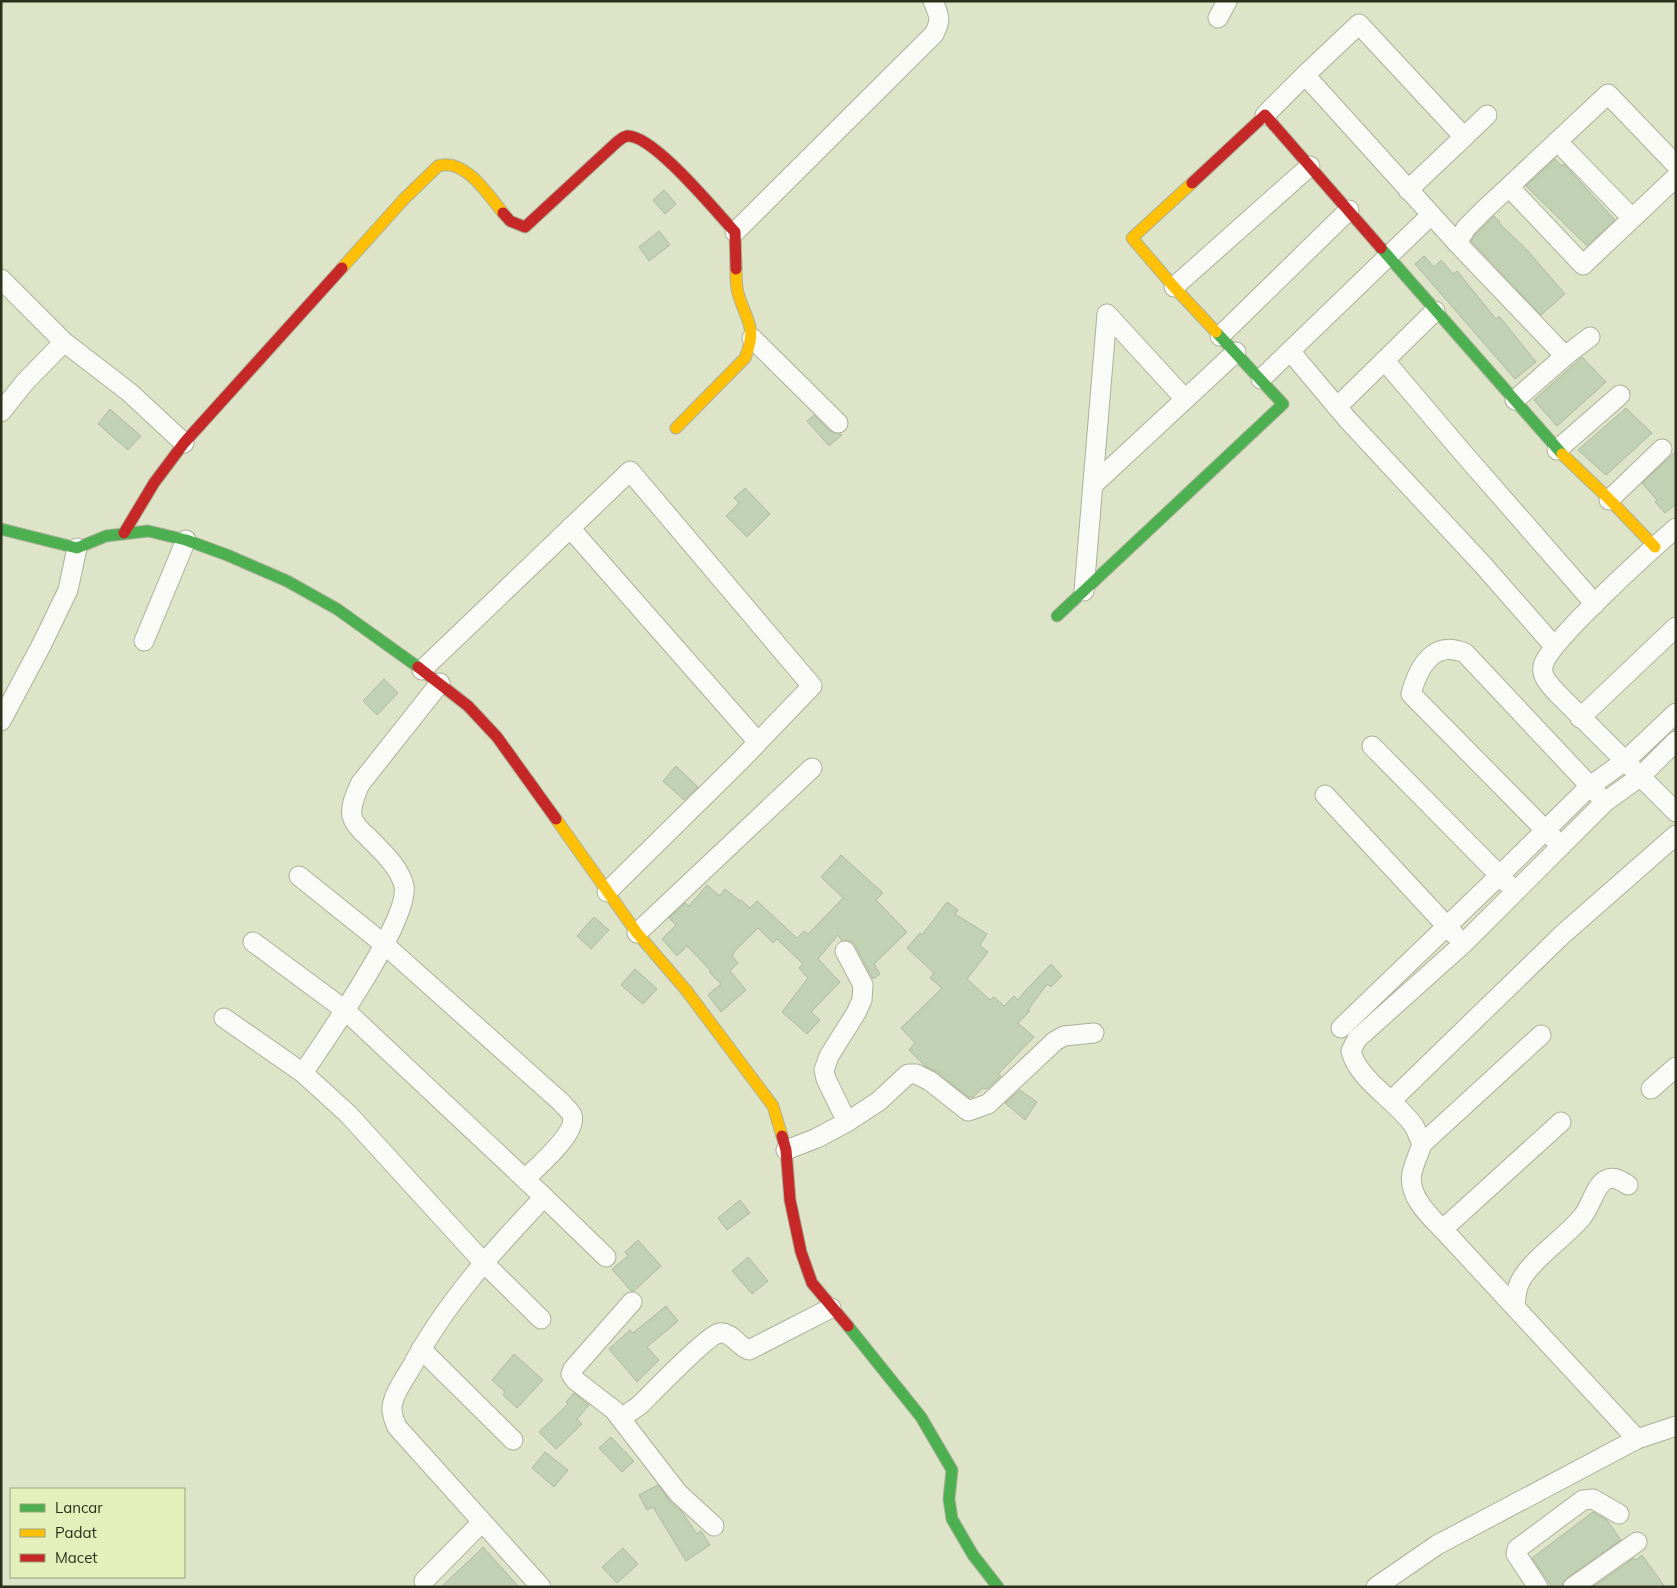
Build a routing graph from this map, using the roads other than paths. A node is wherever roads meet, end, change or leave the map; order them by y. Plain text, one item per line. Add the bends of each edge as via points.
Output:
1 (933, 1) edge
2 (1305, 75) junction
3 (1265, 115) junction
4 (1487, 115) dead end
5 (1464, 137) junction
6 (1558, 141) junction
7 (1676, 165) edge
8 (1310, 166) junction
9 (1676, 177) edge
10 (1509, 187) junction
11 (1408, 190) junction
12 (1349, 210) junction
13 (1431, 215) junction
14 (1632, 218) junction
15 (735, 232) junction
16 (1456, 243) junction
17 (1388, 255) junction
18 (1, 279) edge
19 (1174, 287) junction
20 (1435, 311) junction
21 (1220, 336) junction
22 (1590, 337) dead end
23 (752, 338) junction
24 (64, 342) junction
25 (1290, 351) junction
26 (1236, 352) junction
27 (1565, 356) junction
28 (1385, 361) junction
29 (1261, 379) junction
30 (1620, 395) dead end
31 (1185, 399) junction
32 (1515, 400) junction
33 (1337, 407) junction
34 (1, 412) edge
35 (838, 423) dead end
36 (676, 428) dead end
37 (184, 443) junction
38 (1557, 450) junction
39 (1662, 450) dead end
40 (1093, 485) junction
41 (1609, 500) junction
42 (570, 528) junction
43 (1676, 528) edge
44 (1, 529) edge
45 (124, 533) junction
46 (186, 540) junction
47 (1655, 547) junction
48 (76, 548) junction
49 (1084, 591) junction
50 (1595, 604) junction
51 (1057, 616) dead end
52 (1676, 628) edge
53 (144, 641) dead end
54 (1554, 646) junction
55 (422, 670) junction
56 (440, 683) junction
57 (1676, 714) edge
58 (1580, 718) junction
59 (1, 721) edge
60 (1676, 741) edge
61 (758, 742) junction
62 (1372, 746) dead end
63 (1625, 761) junction
64 (812, 768) dead end
65 (1641, 776) junction
66 (1590, 786) junction
67 (1325, 795) dead end
68 (1605, 802) junction
69 (1676, 812) edge
70 (1545, 830) junction
71 (1676, 836) edge
72 (1561, 846) junction
73 (300, 876) dead end
74 (1499, 876) junction
75 (607, 892) junction
76 (1515, 892) junction
77 (1447, 926) junction
78 (637, 933) junction
79 (253, 942) dead end
80 (1463, 944) junction
81 (384, 945) junction
82 (845, 951) dead end
83 (345, 1010) junction
84 (224, 1018) dead end
85 (1341, 1028) dead end
86 (1094, 1033) dead end
87 (1541, 1035) dead end
88 (1676, 1067) edge
89 (303, 1073) junction
90 (1651, 1089) dead end
91 (1390, 1101) junction
92 (847, 1122) junction
93 (1561, 1122) dead end
94 (1422, 1144) junction
95 (786, 1150) junction
96 (525, 1179) junction
97 (1628, 1185) dead end
98 (544, 1197) junction
99 (1443, 1229) junction
100 (606, 1257) dead end
101 (483, 1262) junction
102 (632, 1302) dead end
103 (1514, 1306) junction
104 (831, 1308) junction
105 (541, 1319) dead end
106 (421, 1349) junction
107 (622, 1418) junction
108 (1676, 1426) edge
109 (1637, 1439) junction
110 (514, 1440) dead end
111 (1619, 1514) dead end
112 (482, 1522) junction
113 (714, 1526) dead end
114 (1637, 1542) dead end
115 (424, 1580) dead end
116 (537, 1585) edge
117 (998, 1587) edge
118 (1376, 1587) edge
119 (1538, 1587) edge
120 (1573, 1587) edge

1 - 15 street via 940,17 934,34
2 - 3 street
2 - 5 street via 1359,24
2 - 11 street
3 - 8 street
3 - 19 street via 1132,238
4 - 5 street
5 - 11 street
6 - 7 street via 1608,94
6 - 10 street
6 - 14 street
8 - 12 street
8 - 19 street
9 - 14 street
10 - 14 street via 1584,265
10 - 16 street via 1466,228
11 - 13 street
12 - 17 street
12 - 21 street
13 - 16 street
13 - 17 street
15 - 23 street via 739,294
15 - 37 street via 663,155 631,137 617,142 525,227 515,225 507,218 479,182 457,168 444,164 438,166 404,199
16 - 27 street
17 - 20 street
17 - 25 street
18 - 24 street
19 - 21 street
20 - 28 street
20 - 32 street
21 - 26 street
22 - 27 street
23 - 35 street
23 - 36 street via 745,358
24 - 34 street
24 - 37 street via 128,392
25 - 29 street
25 - 33 street
26 - 29 street
26 - 31 street
27 - 32 street
28 - 33 street
28 - 50 street
29 - 49 street via 1283,404
30 - 38 street
31 - 40 street
31 - 40 street via 1107,314
32 - 38 street
33 - 54 street
37 - 45 street via 154,483
38 - 41 street
39 - 41 street
40 - 49 street
41 - 47 street
42 - 55 street
42 - 61 street
42 - 61 street via 630,471 812,686
43 - 47 street
44 - 48 street
45 - 46 street via 148,531
45 - 48 street via 106,536
46 - 53 street
46 - 55 street via 287,581 337,609
47 - 50 street
48 - 59 street via 68,590
49 - 51 street
50 - 54 street
52 - 58 street
54 - 58 street via 1543,668 1544,676
55 - 56 street
56 - 75 street via 468,706 497,737
56 - 81 street via 360,784 353,800 352,817 396,868 404,887 401,906
57 - 63 street
58 - 63 street
60 - 65 street
61 - 75 street
62 - 74 street
63 - 65 street
63 - 66 street
64 - 78 street
65 - 68 street
65 - 69 street
66 - 68 street
66 - 70 street
66 - 70 street via 1465,653 1447,649 1427,660 1414,681 1411,694
67 - 77 street
68 - 72 street
70 - 72 street
70 - 74 street
71 - 91 street via 1563,934
72 - 76 street
73 - 81 street
74 - 76 street
74 - 77 street
75 - 78 street
76 - 80 street
77 - 80 street
77 - 85 street
78 - 95 street via 686,990 764,1092 773,1106
79 - 83 street
80 - 91 street via 1353,1045 1351,1051 1358,1067
81 - 83 street
81 - 96 street via 572,1115 567,1136
82 - 92 street via 863,985 862,1000 824,1070
83 - 89 street
83 - 96 street
84 - 89 street
86 - 92 street via 1055,1040 982,1107 968,1112 925,1078 908,1074 878,1101
87 - 94 street
88 - 90 street
89 - 101 street via 348,1114
91 - 94 street via 1413,1125
92 - 95 street
93 - 99 street
94 - 99 street via 1411,1175 1412,1187 1418,1200
95 - 104 street via 790,1200 801,1252 812,1283
96 - 98 street
97 - 103 street via 1616,1178 1600,1184 1582,1217 1521,1278
98 - 100 street
98 - 101 street
99 - 103 street
101 - 105 street
101 - 106 street
102 - 107 street via 571,1374
103 - 109 street
104 - 107 street via 749,1350 725,1334 717,1334
104 - 117 street via 890,1377 942,1451 952,1470 949,1499 952,1519 973,1555
106 - 110 street
106 - 112 street via 392,1402 393,1417 397,1427
107 - 113 street via 678,1493
108 - 109 street
109 - 118 street via 1437,1545
111 - 119 street via 1592,1499 1584,1500 1517,1549 1516,1554
112 - 115 street
112 - 116 street
114 - 120 street

